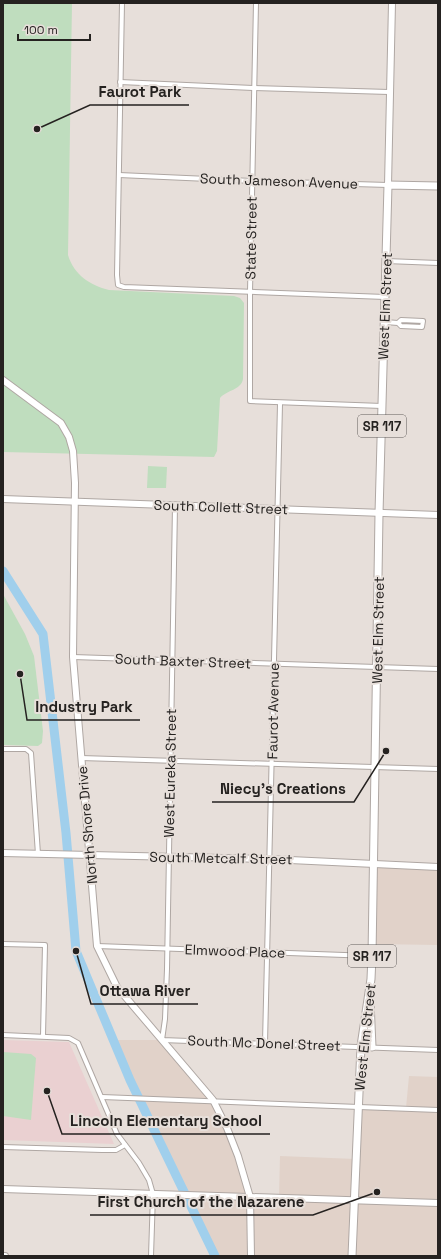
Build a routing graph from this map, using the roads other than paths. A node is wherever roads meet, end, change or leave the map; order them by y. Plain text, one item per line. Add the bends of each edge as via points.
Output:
1 (122, 3) edge
2 (256, 3) edge
3 (392, 3) edge
4 (120, 82) junction
5 (253, 88) junction
6 (390, 92) junction
7 (119, 175) junction
8 (252, 181) junction
9 (388, 185) junction
10 (438, 186) edge
11 (386, 261) junction
12 (438, 263) edge
13 (250, 292) junction
14 (386, 297) junction
15 (385, 322) junction
16 (398, 323) junction
17 (3, 380) edge
18 (280, 404) junction
19 (382, 406) junction
20 (3, 499) edge
21 (74, 502) junction
22 (176, 506) junction
23 (277, 509) junction
24 (380, 514) junction
25 (438, 515) edge
26 (73, 657) junction
27 (172, 661) junction
28 (274, 663) junction
29 (378, 666) junction
30 (438, 669) edge
31 (3, 749) edge
32 (81, 758) junction
33 (171, 759) junction
34 (272, 764) junction
35 (375, 767) junction
36 (438, 769) edge
37 (3, 853) edge
38 (38, 854) junction
39 (90, 855) junction
40 (169, 857) junction
41 (269, 859) junction
42 (373, 865) junction
43 (438, 867) edge
44 (3, 944) edge
45 (97, 946) junction
46 (167, 949) junction
47 (267, 952) junction
48 (372, 956) junction
49 (369, 996) junction
50 (3, 1035) edge
51 (43, 1036) junction
52 (162, 1040) junction
53 (265, 1043) junction
54 (361, 1046) junction
55 (372, 1046) junction
56 (438, 1050) edge
57 (102, 1098) junction
58 (213, 1100) junction
59 (358, 1107) junction
60 (438, 1110) edge
61 (125, 1145) junction
62 (3, 1147) edge
63 (3, 1189) edge
64 (153, 1194) junction
65 (250, 1197) junction
66 (354, 1201) junction
67 (438, 1203) edge
68 (151, 1256) edge
69 (251, 1256) edge
70 (352, 1256) edge

1 - 4 street
2 - 5 street, State Street
3 - 6 street, West Elm Street / SR 117
4 - 5 street
4 - 7 street
5 - 6 street
5 - 8 street, State Street
6 - 9 street, West Elm Street / SR 117
7 - 8 street, South Jameson Avenue
7 - 13 street via 117,283 122,286
8 - 9 street, South Jameson Avenue
8 - 13 street, State Street
9 - 10 main road, South Jameson Avenue
9 - 11 main road, West Elm Street / SR 117
11 - 12 street
11 - 14 main road, West Elm Street / SR 117
13 - 14 street
13 - 18 street, State Street via 250,401
14 - 15 main road, West Elm Street / SR 117
15 - 16 street
15 - 19 main road, West Elm Street / SR 117
16 - 16 street via 401,326 422,327 423,321 401,320
17 - 21 street, North Shore Drive via 51,414 65,428 71,441 74,459
18 - 19 street
18 - 23 street, Faurot Avenue
19 - 24 main road, West Elm Street / SR 117
20 - 21 street, South Collett Street
21 - 22 street, South Collett Street
21 - 26 street, North Shore Drive
22 - 23 street, South Collett Street
22 - 27 street, West Eureka Street
23 - 24 street, South Collett Street
23 - 28 street, Faurot Avenue
24 - 25 street, South Collett Street
24 - 29 main road, West Elm Street / SR 117
26 - 27 street, South Baxter Street
26 - 32 street, North Shore Drive
27 - 28 street, South Baxter Street
27 - 33 street, West Eureka Street
28 - 29 street, South Baxter Street
28 - 34 street, Faurot Avenue
29 - 30 street, South Baxter Street
29 - 35 main road, West Elm Street / SR 117
31 - 38 street via 30,751
32 - 33 street
32 - 39 street, North Shore Drive
33 - 34 street
33 - 40 street, West Eureka Street
34 - 35 street
34 - 41 street, Faurot Avenue
35 - 36 street
35 - 42 main road, West Elm Street / SR 117
37 - 38 street, South Metcalf Street
38 - 39 street, South Metcalf Street
39 - 40 street, South Metcalf Street
39 - 45 street, North Shore Drive
40 - 41 street, South Metcalf Street
40 - 46 street, West Eureka Street
41 - 42 street, South Metcalf Street
41 - 47 street, Faurot Avenue
42 - 43 street, South Metcalf Street
42 - 48 main road, West Elm Street / SR 117
44 - 51 street via 45,945
45 - 46 street, Elmwood Place
45 - 52 street, North Shore Drive via 117,987
46 - 47 street, Elmwood Place
46 - 52 street, West Eureka Street
47 - 48 street, Elmwood Place
47 - 53 street, Faurot Avenue
48 - 49 main road, West Elm Street / SR 117
49 - 54 main road, West Elm Street / SR 117
49 - 55 main road via 372,1009
50 - 51 street
51 - 57 street via 75,1040
52 - 53 street, South Mc Donel Street
52 - 58 street, North Shore Drive
53 - 54 street, South Mc Donel Street
54 - 55 street, South Mc Donel Street
54 - 59 main road, West Elm Street / SR 117
55 - 56 street, South Mc Donel Street
57 - 58 street
57 - 61 street via 117,1134
58 - 59 street
58 - 65 street, North Shore Drive via 234,1144
59 - 60 street
59 - 66 main road, West Elm Street / SR 117
61 - 62 street via 119,1149 109,1150
61 - 64 street via 145,1172
63 - 64 street
64 - 65 street
64 - 68 street
65 - 66 street
65 - 69 street, North Shore Drive
66 - 67 street
66 - 70 main road, West Elm Street / SR 117

